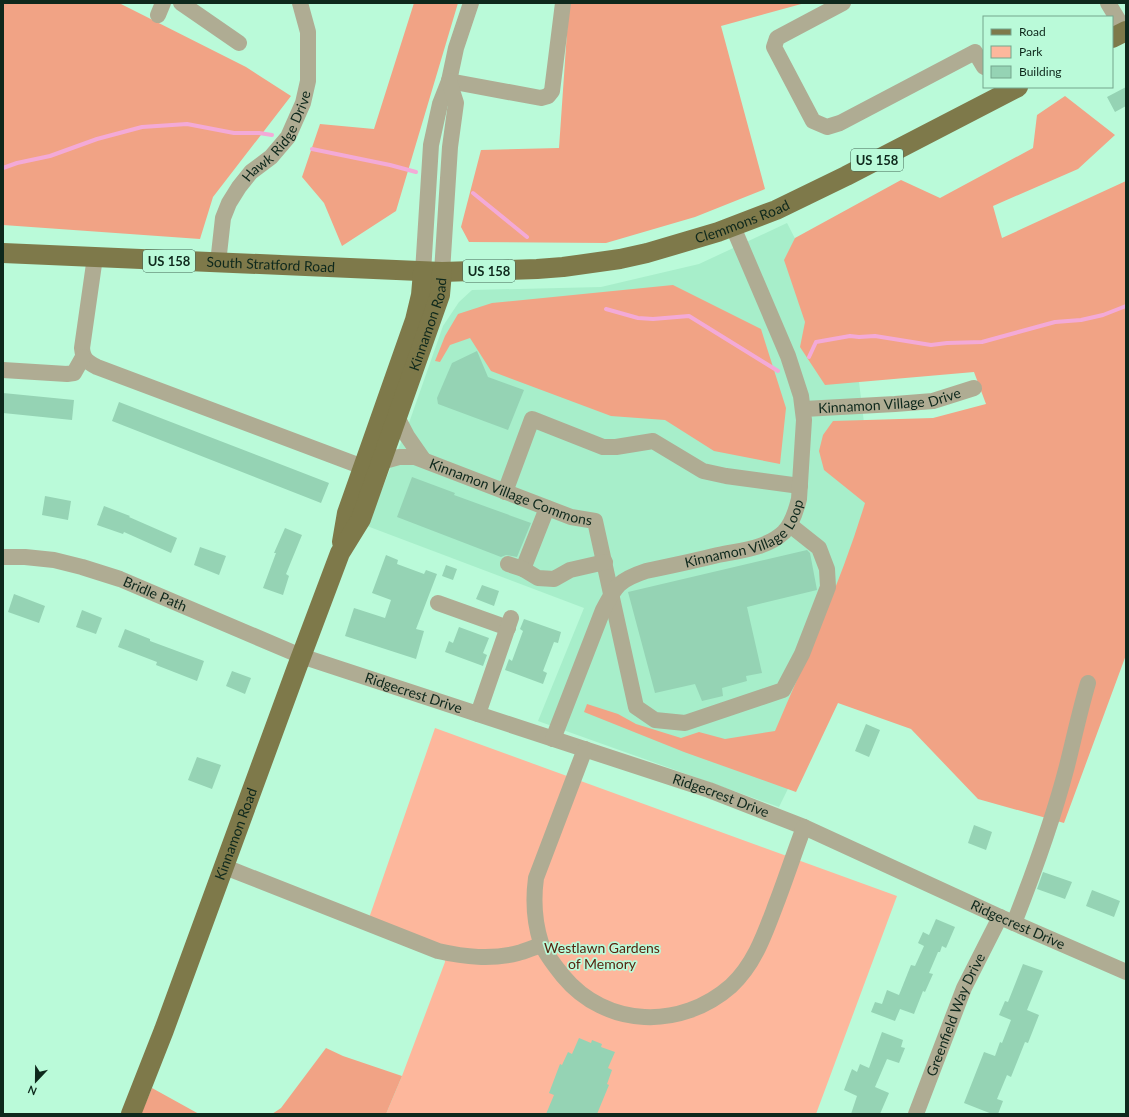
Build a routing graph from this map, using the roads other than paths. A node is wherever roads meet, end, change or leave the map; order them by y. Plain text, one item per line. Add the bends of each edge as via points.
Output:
1 (181, 3) edge
2 (300, 3) edge
3 (471, 3) edge
4 (563, 3) edge
5 (843, 3) edge
6 (1108, 3) edge
7 (1121, 34) edge
8 (239, 43) dead end
9 (983, 65) edge
10 (449, 81) junction
11 (1006, 90) edge
12 (431, 145) junction
13 (450, 147) junction
14 (733, 227) junction
15 (3, 253) edge
16 (95, 257) junction
17 (218, 263) junction
18 (432, 272) junction
19 (83, 357) junction
20 (3, 370) edge
21 (974, 388) dead end
22 (804, 409) junction
23 (398, 417) junction
24 (423, 459) junction
25 (372, 465) junction
26 (800, 486) junction
27 (505, 492) junction
28 (547, 508) junction
29 (790, 525) junction
30 (3, 558) edge
31 (605, 562) junction
32 (611, 595) junction
33 (438, 603) dead end
34 (301, 656) junction
35 (1088, 683) dead end
36 (478, 714) junction
37 (553, 739) junction
38 (585, 749) junction
39 (804, 827) junction
40 (225, 868) junction
41 (1000, 917) junction
42 (1014, 923) junction
43 (542, 945) junction
44 (1126, 972) edge
45 (130, 1114) edge
46 (916, 1114) edge

1 - 8 street
2 - 17 street, Hawk Ridge Drive via 308,32 308,81 303,103 288,137 271,157 251,172 229,203 223,218
3 - 10 street, Kinnamon Road via 456,48
4 - 10 street via 552,91 548,96 541,98
5 - 9 street via 777,38 774,47 813,121 827,127 840,123 975,52
6 - 7 street
10 - 12 street, Kinnamon Road via 440,104
10 - 13 street, Kinnamon Road via 456,103
11 - 14 main road, Clemmons Road / US 158 via 802,198
12 - 13 street
12 - 18 street, Kinnamon Road
13 - 18 street, Kinnamon Road
14 - 18 main road, Clemmons Road / US 158 via 647,253 599,262 537,269
14 - 22 street, Kinnamon Village Loop via 788,356 798,382
15 - 16 main road, South Stratford Road / US 158
16 - 17 main road, South Stratford Road / US 158
16 - 19 street via 82,348
17 - 18 main road, South Stratford Road / US 158
18 - 23 main road, Kinnamon Road via 440,295
18 - 25 main road, Kinnamon Road via 421,294
19 - 20 street via 74,373 68,374
19 - 25 street via 97,367
21 - 22 street, Kinnamon Village Drive via 933,401
22 - 26 street, Kinnamon Village Loop
23 - 24 street
23 - 25 main road, Kinnamon Road
24 - 25 street, Kinnamon Village Commons via 406,456
24 - 27 street, Kinnamon Village Commons
25 - 34 main road, Kinnamon Road via 361,519 340,553
26 - 27 street via 703,471 653,441 603,447 532,419
26 - 29 street, Kinnamon Village Loop via 799,499
27 - 28 street, Kinnamon Village Commons
28 - 31 street, Kinnamon Village Commons via 571,517 595,521
28 - 31 street via 516,567 538,578 554,579 570,570
29 - 32 street, Kinnamon Village Loop via 760,547 633,575 621,581
29 - 32 street, Kinnamon Village Commons via 819,548 827,569 828,587 802,654 783,690 686,723 655,720 636,707
30 - 34 street, Bridle Path via 54,560 120,579
31 - 32 street, Kinnamon Village Commons
32 - 37 street, Kinnamon Village Loop
33 - 36 street via 509,623
34 - 36 street, Ridgecrest Drive
34 - 40 main road, Kinnamon Road
35 - 42 street via 1050,825
36 - 37 street, Ridgecrest Drive
37 - 38 street, Ridgecrest Drive
38 - 39 street, Ridgecrest Drive via 709,790
38 - 43 street via 536,878 534,909
39 - 41 street, Ridgecrest Drive
39 - 43 street via 766,932 747,969 728,989 705,1004 689,1011 652,1017 633,1017 610,1010 585,997 569,984 553,965
40 - 43 street via 438,951 456,955 497,957
40 - 45 main road, Kinnamon Road
41 - 42 street, Ridgecrest Drive
41 - 46 street, Greenfield Way Drive via 964,988
42 - 44 street, Ridgecrest Drive

